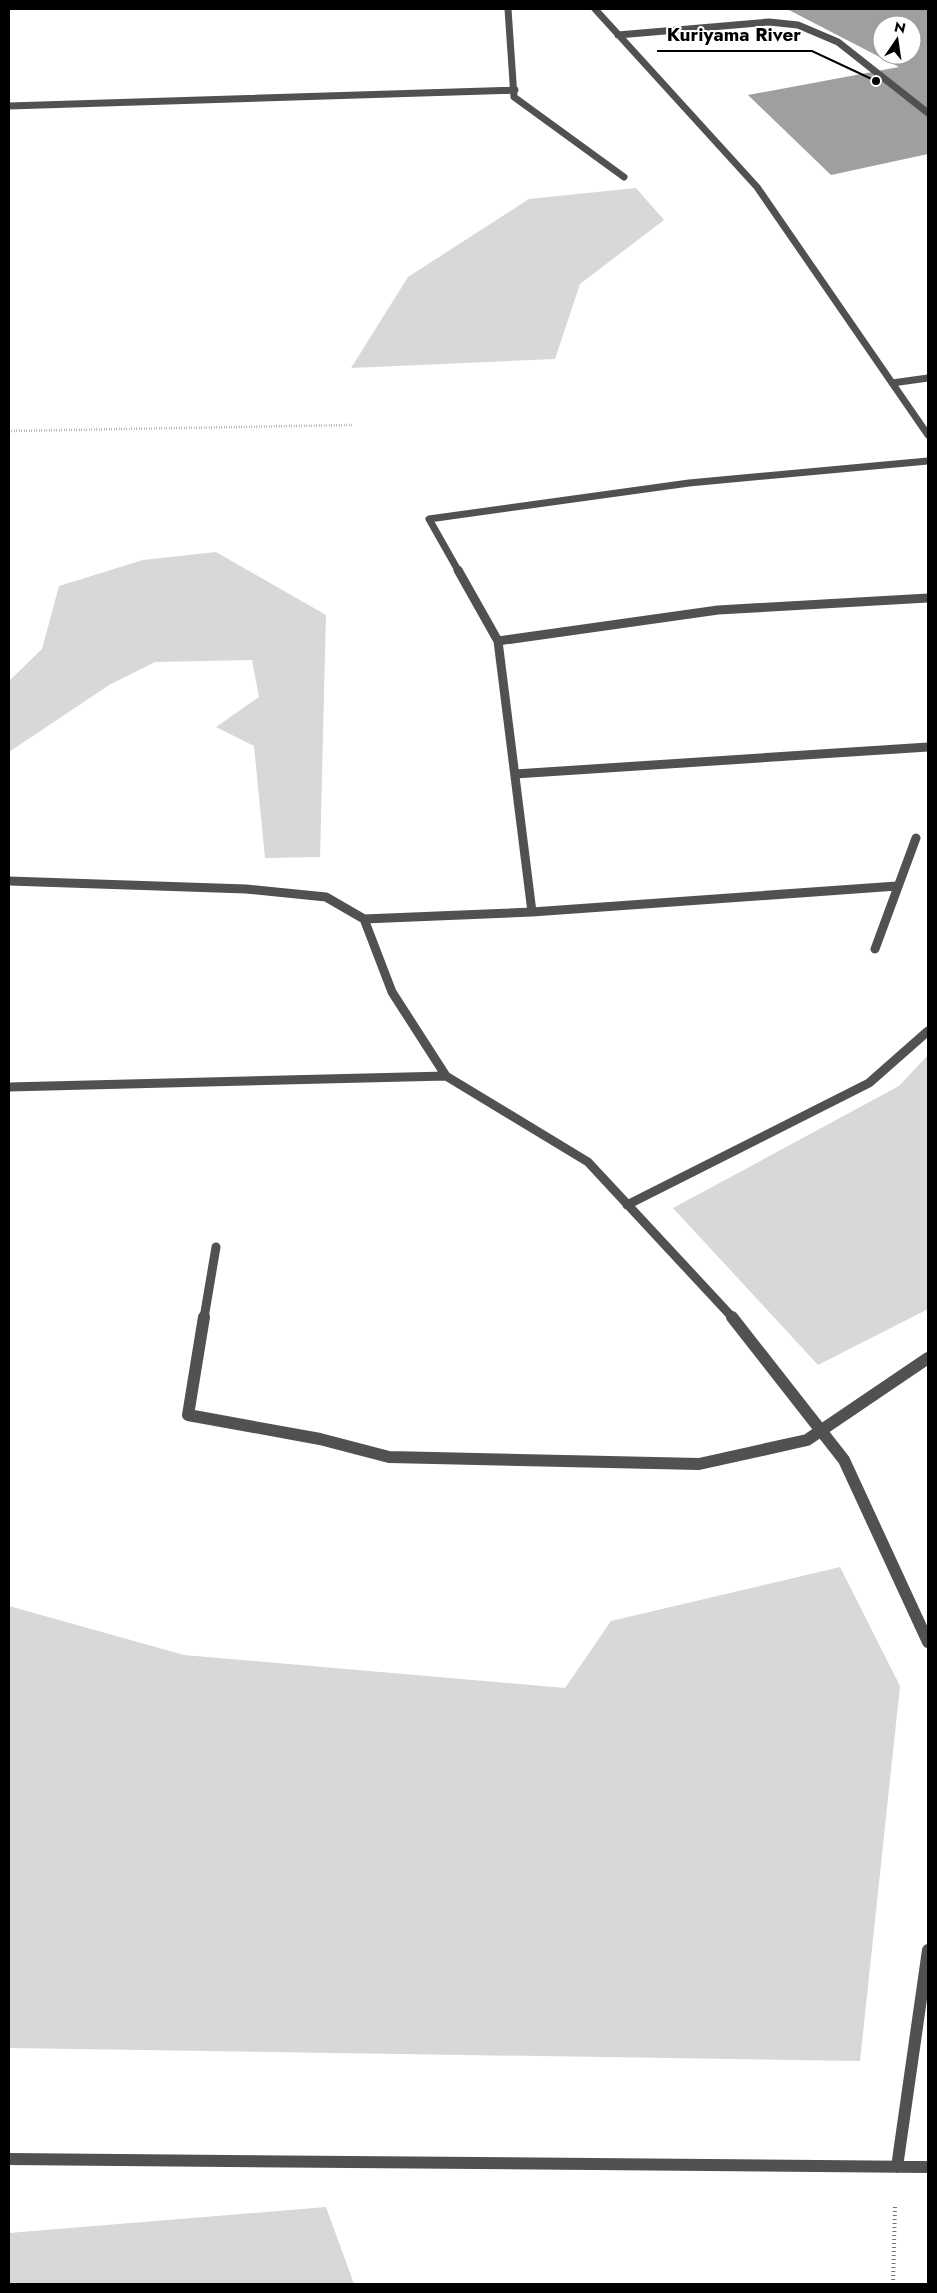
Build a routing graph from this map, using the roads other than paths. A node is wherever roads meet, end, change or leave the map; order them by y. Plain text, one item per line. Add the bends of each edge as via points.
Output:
1 (508, 9) edge
2 (595, 9) edge
3 (618, 35) junction
4 (515, 90) junction
5 (9, 106) edge
6 (928, 112) edge
7 (624, 176) dead end
8 (928, 378) edge
9 (892, 383) junction
10 (928, 434) edge
11 (928, 461) edge
12 (928, 598) edge
13 (498, 641) junction
14 (928, 747) edge
15 (515, 774) junction
16 (916, 838) dead end
17 (9, 880) edge
18 (896, 886) junction
19 (532, 912) junction
20 (364, 919) junction
21 (875, 949) dead end
22 (928, 1030) edge
23 (446, 1076) junction
24 (9, 1088) edge
25 (628, 1205) junction
26 (216, 1247) dead end
27 (928, 1358) edge
28 (820, 1430) junction
29 (928, 1642) edge
30 (928, 1950) edge
31 (9, 2159) edge
32 (897, 2167) junction
33 (928, 2167) edge

1 - 4 street
2 - 3 street
3 - 6 street via 769,22 798,25 838,42
3 - 9 street via 757,187
4 - 5 street
4 - 7 street via 514,97
8 - 9 street
9 - 10 street
11 - 13 street via 689,483 429,518
12 - 13 street via 718,610
13 - 15 street
14 - 15 street
15 - 19 street
16 - 18 street
17 - 20 street via 246,889 326,897
18 - 19 street
18 - 21 street
19 - 20 street
20 - 23 street via 392,992
22 - 25 street via 869,1083
23 - 24 street
23 - 25 street via 588,1162
25 - 28 street via 734,1319
26 - 28 street via 188,1415 320,1438 389,1457 699,1464 807,1440
27 - 28 street
28 - 29 street via 844,1460
30 - 32 street
31 - 32 street
32 - 33 street

